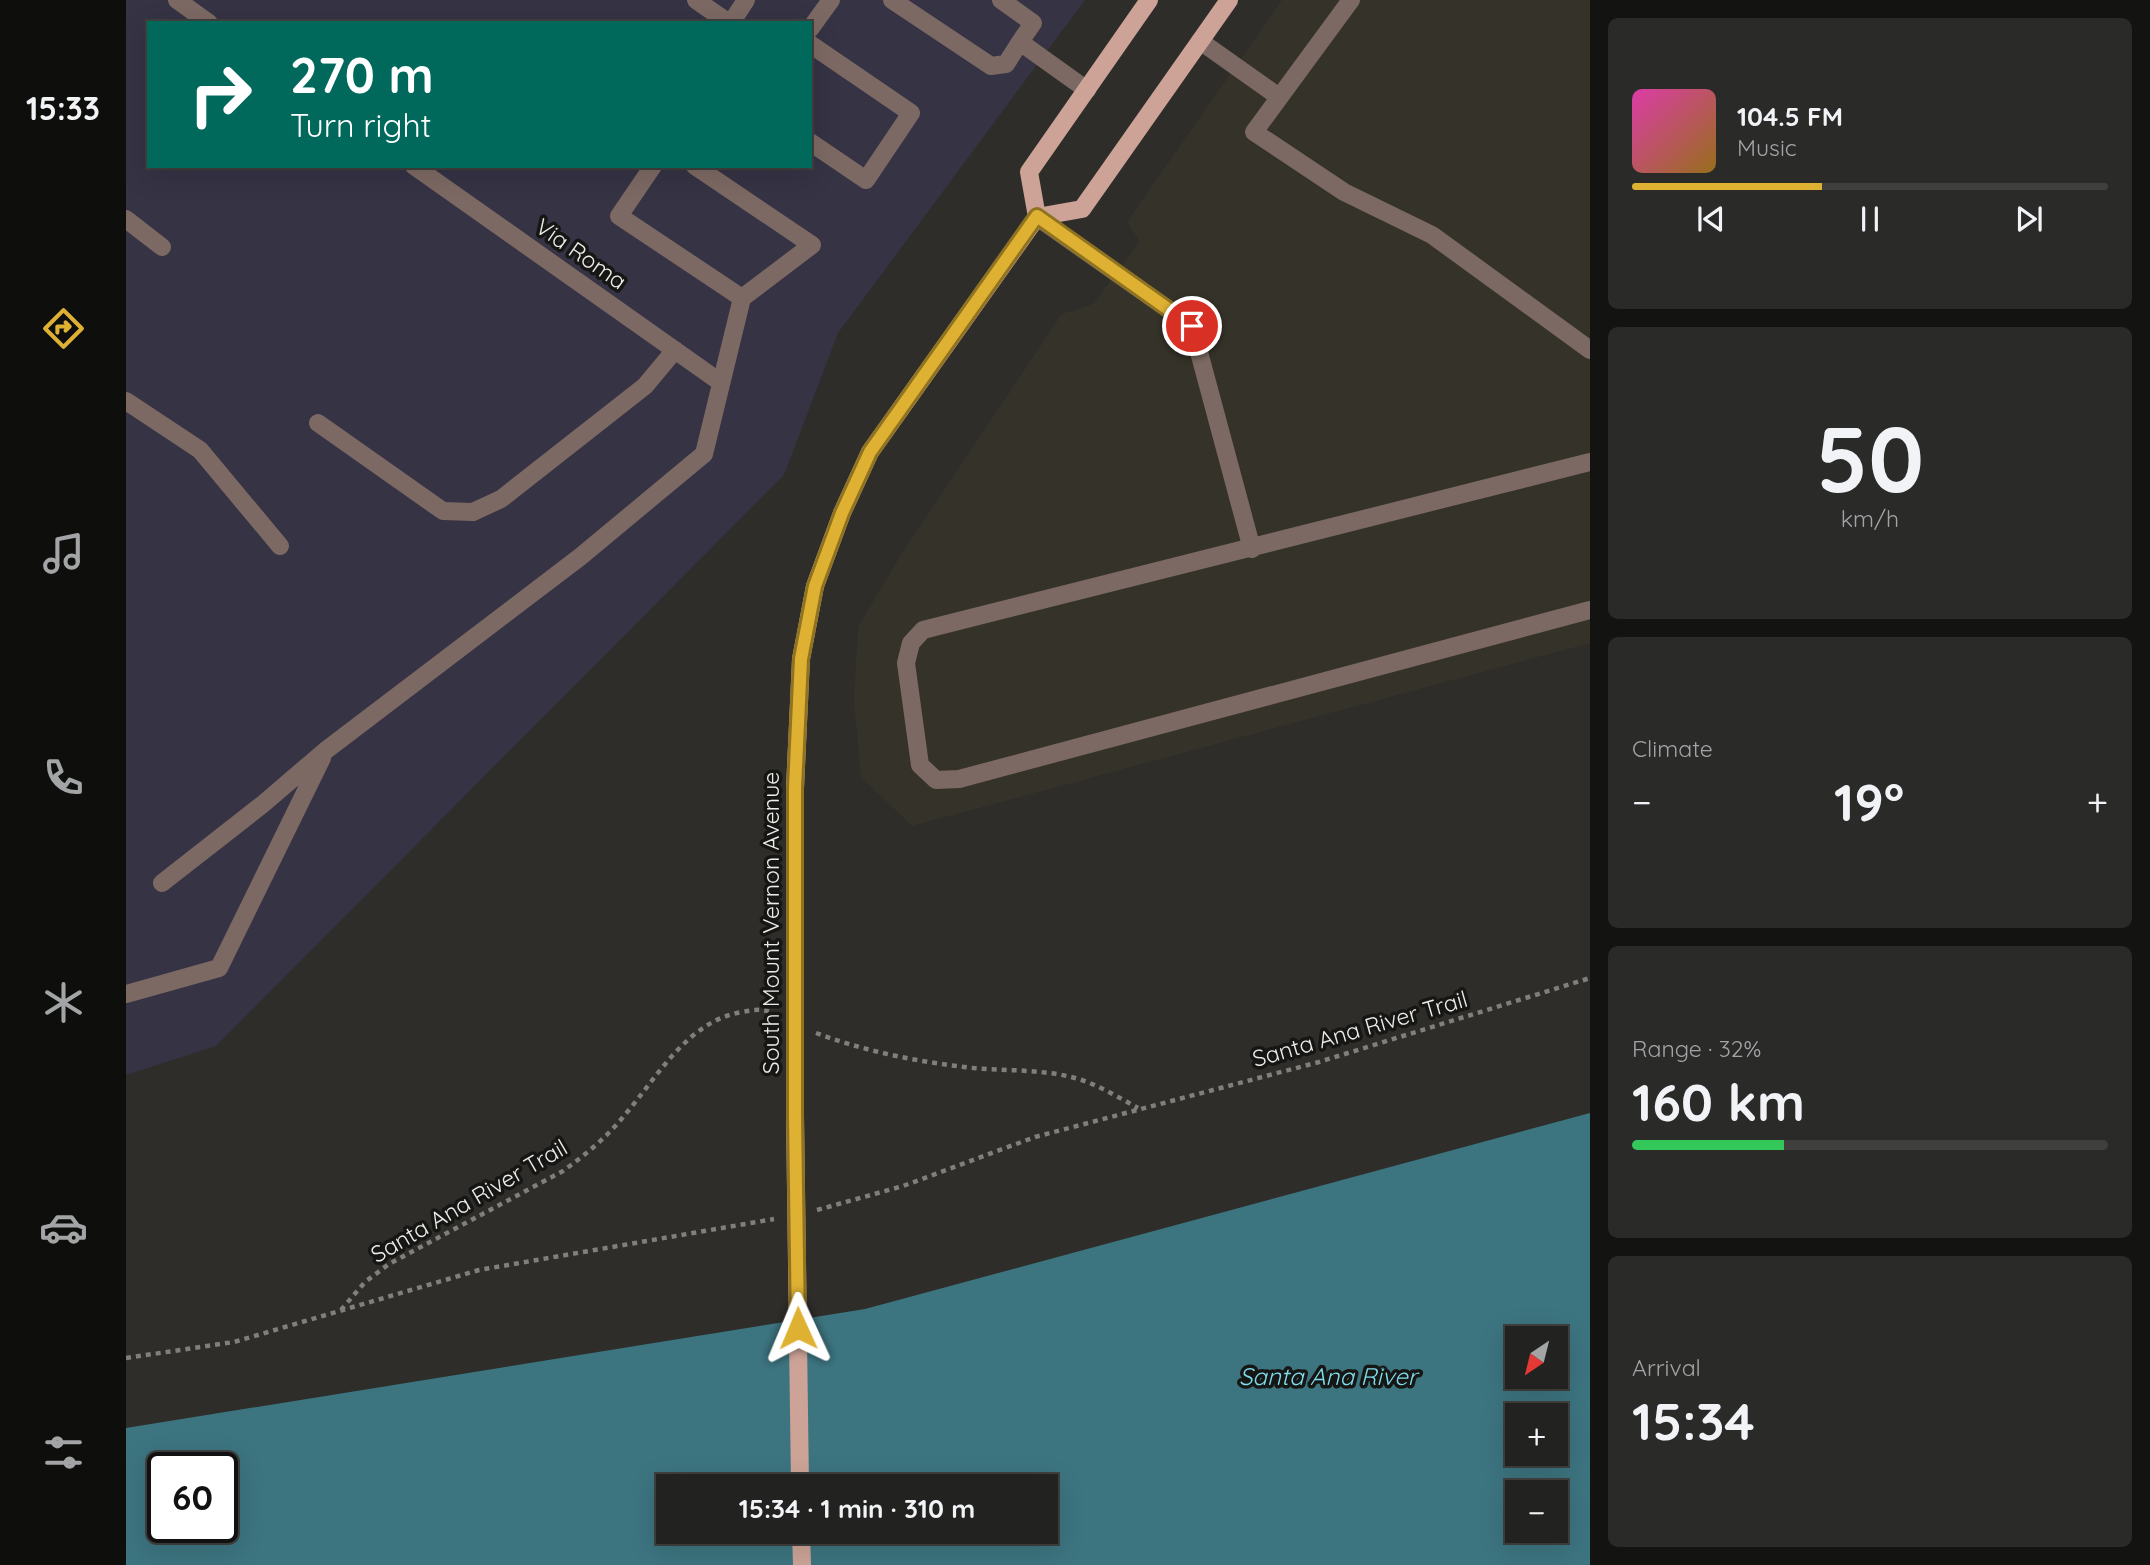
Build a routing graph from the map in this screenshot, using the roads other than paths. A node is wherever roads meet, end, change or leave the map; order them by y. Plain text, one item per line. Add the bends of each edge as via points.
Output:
1 (177, 0) edge
2 (696, 0) edge
3 (746, 0) edge
4 (831, 0) edge
5 (892, 0) edge
6 (1001, 0) edge
7 (1149, 0) edge
8 (1229, 0) edge
9 (1351, 0) edge
10 (206, 21) edge
11 (727, 21) edge
12 (731, 21) edge
13 (812, 26) edge
14 (1200, 41) junction
15 (1020, 42) junction
16 (812, 45) edge
17 (1087, 90) junction
18 (1279, 97) junction
19 (812, 143) edge
20 (417, 168) edge
21 (652, 168) edge
22 (698, 168) edge
23 (1037, 216) junction
24 (126, 219) edge
25 (162, 247) dead end
26 (743, 298) junction
27 (675, 350) junction
28 (1590, 350) edge
29 (720, 382) junction
30 (126, 401) edge
31 (318, 423) dead end
32 (1590, 462) edge
33 (280, 546) dead end
34 (1252, 549) junction
35 (1590, 610) edge
36 (325, 751) junction
37 (163, 883) dead end
38 (126, 994) edge
39 (800, 1474) edge
40 (801, 1544) edge
41 (802, 1565) edge

1 - 10 street
2 - 11 street
3 - 12 street
4 - 13 street
5 - 15 street via 991,66 1006,64
6 - 15 street via 1033,23
7 - 17 main road
8 - 14 main road
9 - 18 street
14 - 18 street
14 - 23 main road via 1082,209
15 - 17 street
16 - 19 street via 911,113 866,180
17 - 23 main road via 1029,172
18 - 28 street via 1254,132 1344,192 1432,235
20 - 27 street, Via Roma
21 - 26 street via 619,216
22 - 26 street via 812,245
23 - 34 street via 1192,326
23 - 39 main road, South Mount Vernon Avenue, bridge via 870,452 815,586 801,659 795,788
24 - 25 street
26 - 29 street
27 - 29 street, Via Roma
27 - 31 street via 645,386 501,499 473,512 443,511
29 - 36 street via 704,454 580,557
30 - 33 street via 201,450
32 - 34 street
34 - 35 street via 923,630 911,643 906,663 920,765 936,780 958,779
36 - 37 street
36 - 38 street via 219,968
40 - 41 main road

